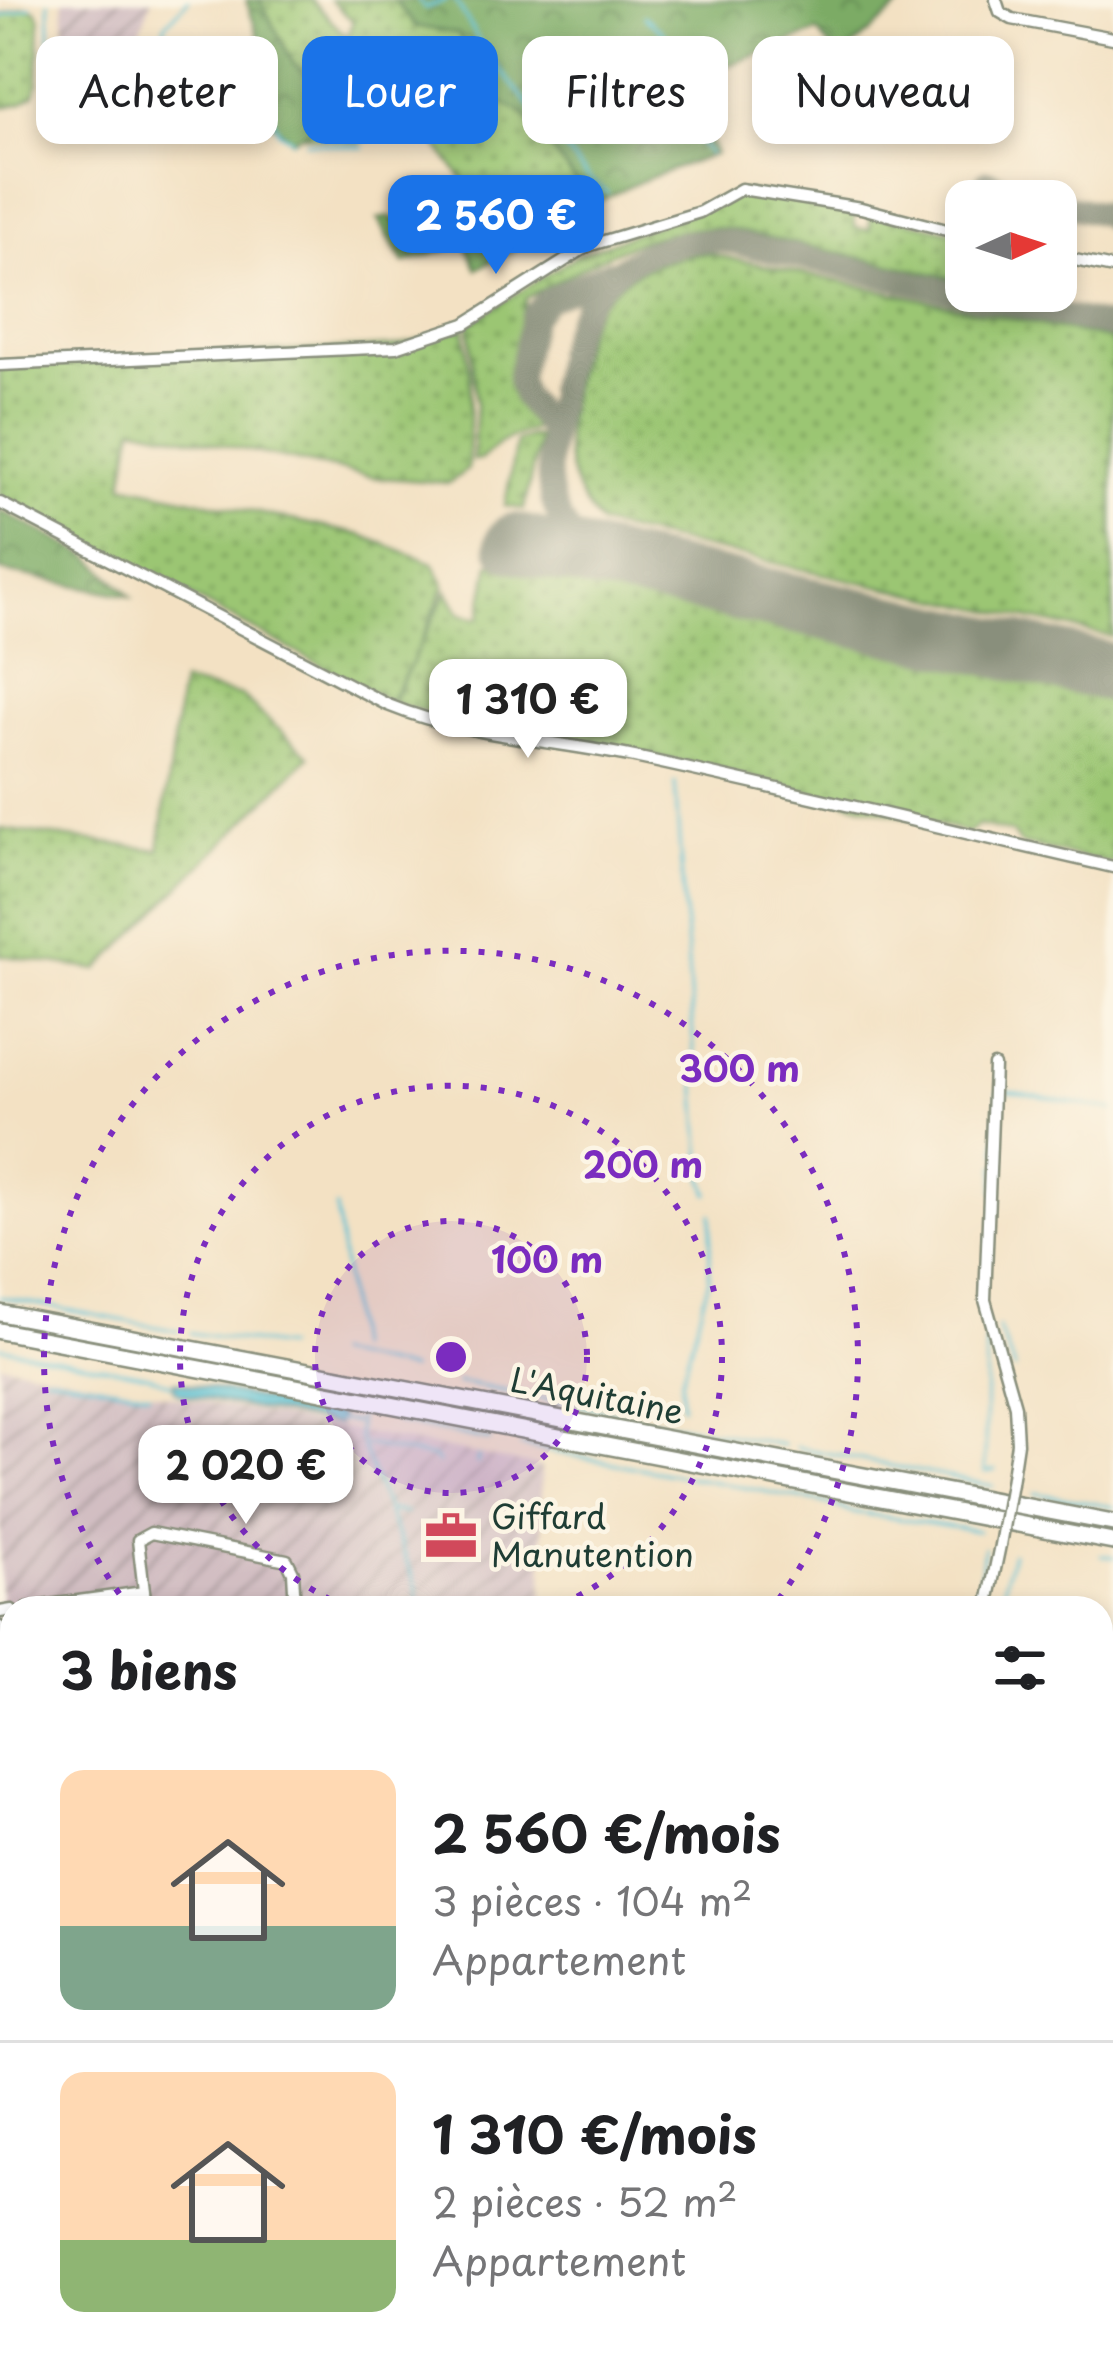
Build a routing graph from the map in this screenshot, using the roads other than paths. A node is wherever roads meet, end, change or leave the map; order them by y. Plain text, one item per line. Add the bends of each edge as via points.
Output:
1 (996, 0) edge
2 (1113, 38) edge
3 (945, 230) edge
4 (1077, 260) edge
5 (1113, 268) edge
6 (0, 365) edge
7 (0, 502) edge
8 (1113, 867) edge
9 (994, 1066) dead end
10 (0, 1313) edge
11 (0, 1331) edge
12 (1113, 1523) edge
13 (1113, 1542) edge
14 (144, 1592) junction
15 (115, 1596) edge
16 (144, 1596) edge
17 (294, 1596) edge
18 (989, 1596) edge

1 - 2 street via 1012,20
3 - 6 street via 741,189 700,212 588,246 465,324 419,342
4 - 5 street
7 - 8 street via 424,720 716,774
9 - 18 street, bridge via 985,1300 1017,1430
10 - 12 highway, L'Aquitaine
11 - 13 highway, L'Aquitaine
14 - 15 street
14 - 16 street
14 - 17 street via 138,1540 159,1534 287,1560

